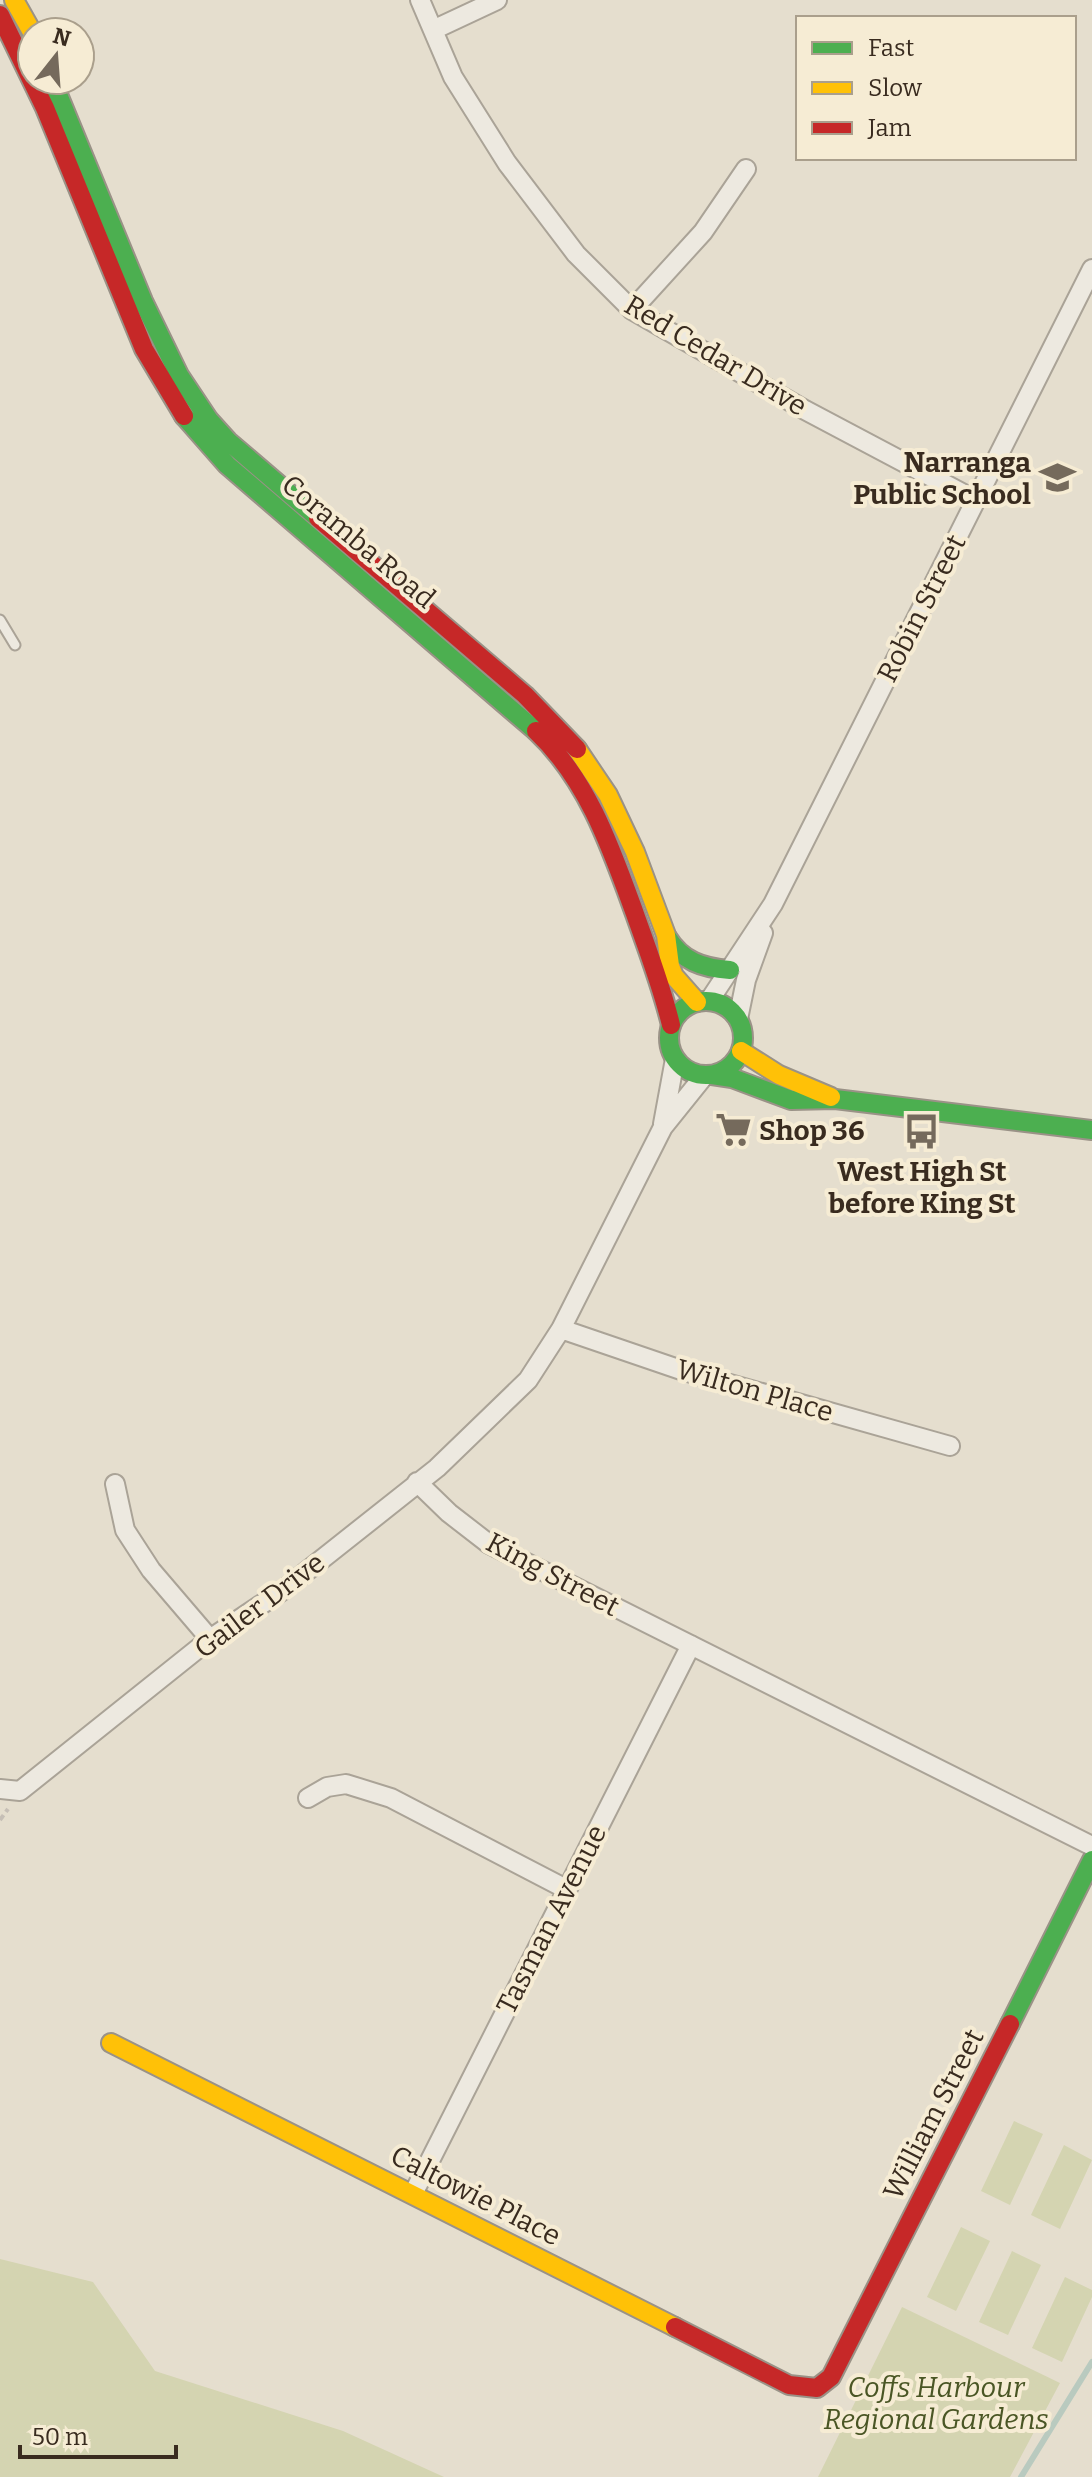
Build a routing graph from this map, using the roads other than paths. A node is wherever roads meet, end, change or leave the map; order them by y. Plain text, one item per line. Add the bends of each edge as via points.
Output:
1 (420, 0) edge
2 (497, 0) edge
3 (0, 15) edge
4 (433, 30) junction
5 (59, 96) edge
6 (746, 169) dead end
7 (1092, 269) edge
8 (632, 310) junction
9 (975, 500) junction
10 (0, 620) edge
11 (15, 645) dead end
12 (773, 904) junction
13 (666, 935) junction
14 (730, 970) junction
15 (703, 1002) junction
16 (738, 1019) junction
17 (671, 1025) junction
18 (741, 1051) junction
19 (675, 1059) junction
20 (708, 1075) junction
21 (835, 1099) junction
22 (663, 1127) junction
23 (1092, 1130) edge
24 (561, 1329) junction
25 (950, 1446) dead end
26 (417, 1482) junction
27 (115, 1484) dead end
28 (210, 1639) junction
29 (691, 1645) junction
30 (0, 1789) edge
31 (308, 1798) dead end
32 (1092, 1846) edge
33 (1092, 1860) edge
34 (566, 1889) junction
35 (111, 2043) dead end
36 (413, 2194) junction
37 (817, 2388) joint

1 - 4 street, Red Cedar Drive
2 - 4 street
3 - 17 main road, Coramba Road via 161,385 202,442 497,695 568,766 606,835
4 - 8 street, Red Cedar Drive via 453,77 507,163 576,254
5 - 13 main road, Coramba Road via 163,346 207,420 560,728 608,795
6 - 8 street via 703,232
7 - 9 street, Robin Street
8 - 9 street, Red Cedar Drive
9 - 12 street, Robin Street
10 - 11 lane
12 - 14 street, Robin Street
12 - 16 street, Robin Street
13 - 14 main road via 685,960
13 - 15 main road, Coramba Road via 674,976
14 - 15 street, Robin Street
15 - 16 main road via 721,1004
15 - 17 main road via 686,1007
16 - 18 main road
17 - 19 main road
18 - 20 main road via 730,1067
18 - 21 main road via 779,1075
19 - 20 main road via 683,1068
19 - 22 street
20 - 21 main road via 726,1075 790,1100
20 - 22 street
21 - 23 main road
22 - 24 street
24 - 25 street, Wilton Place via 684,1371
24 - 26 street via 528,1380
26 - 28 street, Gailer Drive via 283,1590
26 - 29 street, King Street via 489,1544
27 - 28 street via 125,1530 151,1570
28 - 30 street, Gailer Drive via 20,1791
29 - 32 street, King Street
29 - 34 street, Tasman Avenue
31 - 34 street via 346,1784 391,1798
33 - 37 main road, William Street via 857,2329 831,2377
34 - 36 street, Tasman Avenue
35 - 36 main road, Caltowie Place
36 - 37 main road, Caltowie Place via 789,2385

